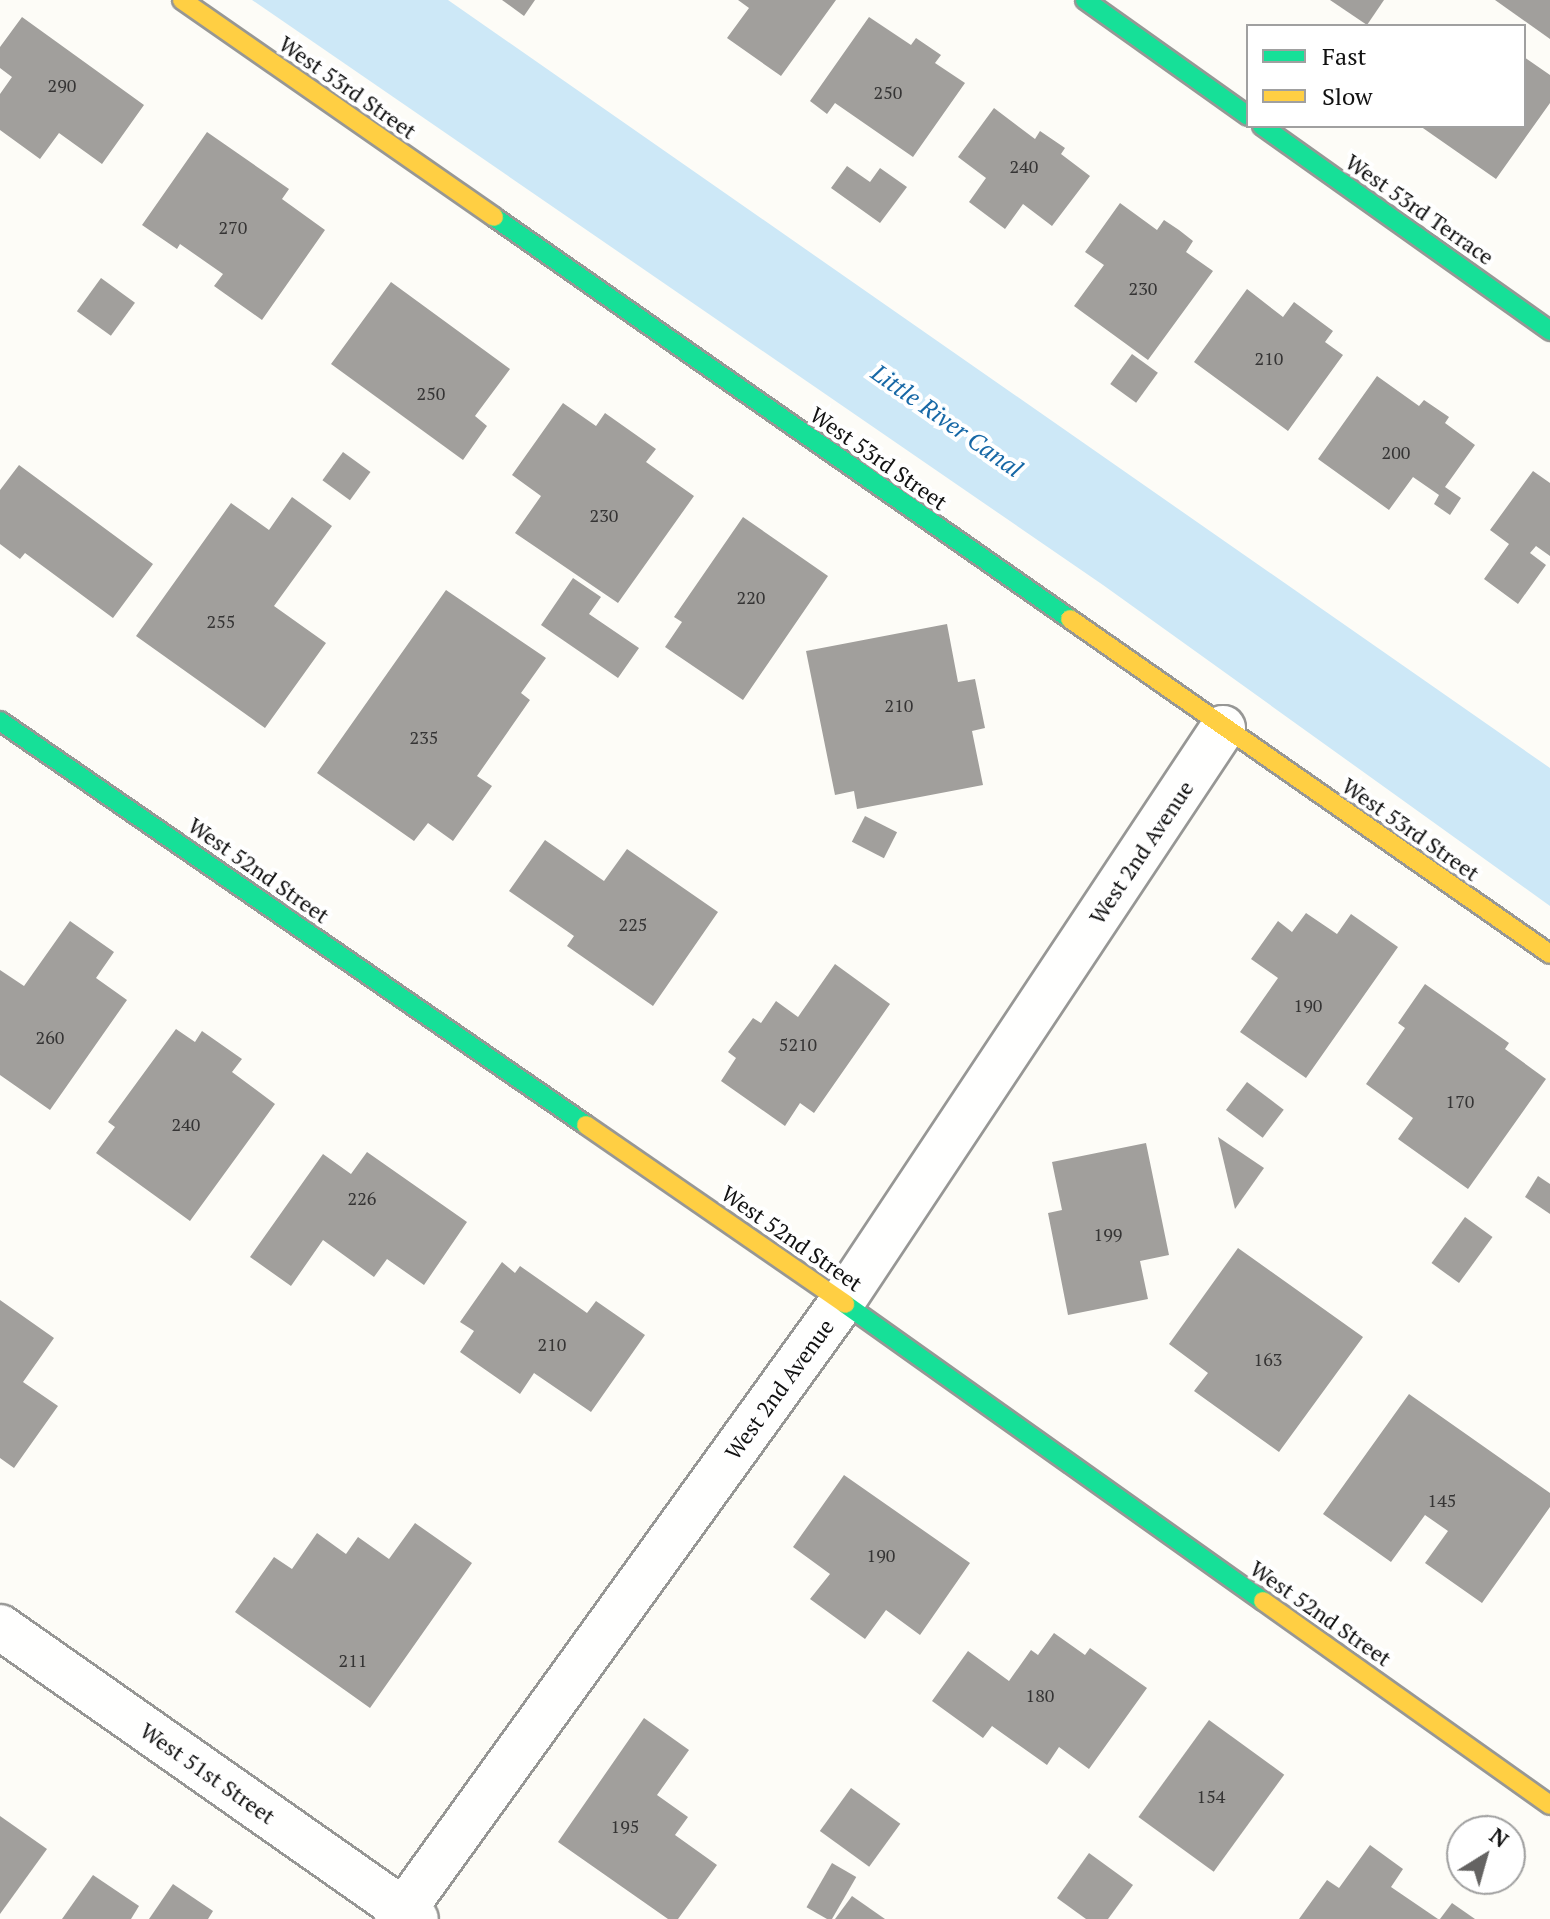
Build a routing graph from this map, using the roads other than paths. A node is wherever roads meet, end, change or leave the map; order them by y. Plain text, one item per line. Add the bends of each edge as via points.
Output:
1 (182, 0) edge
2 (1085, 0) edge
3 (1246, 115) edge
4 (1265, 128) edge
5 (1550, 331) edge
6 (0, 721) edge
7 (1223, 728) junction
8 (1550, 954) edge
9 (842, 1302) junction
10 (0, 1627) edge
11 (1550, 1805) edge
12 (405, 1916) edge

1 - 7 street, West 53rd Street
2 - 3 street
4 - 5 street, West 53rd Terrace
6 - 9 street, West 52nd Street
7 - 8 street, West 53rd Street
7 - 9 street, West 2nd Avenue
9 - 11 street, West 52nd Street
9 - 12 street, West 2nd Avenue
10 - 12 street, West 51st Street

